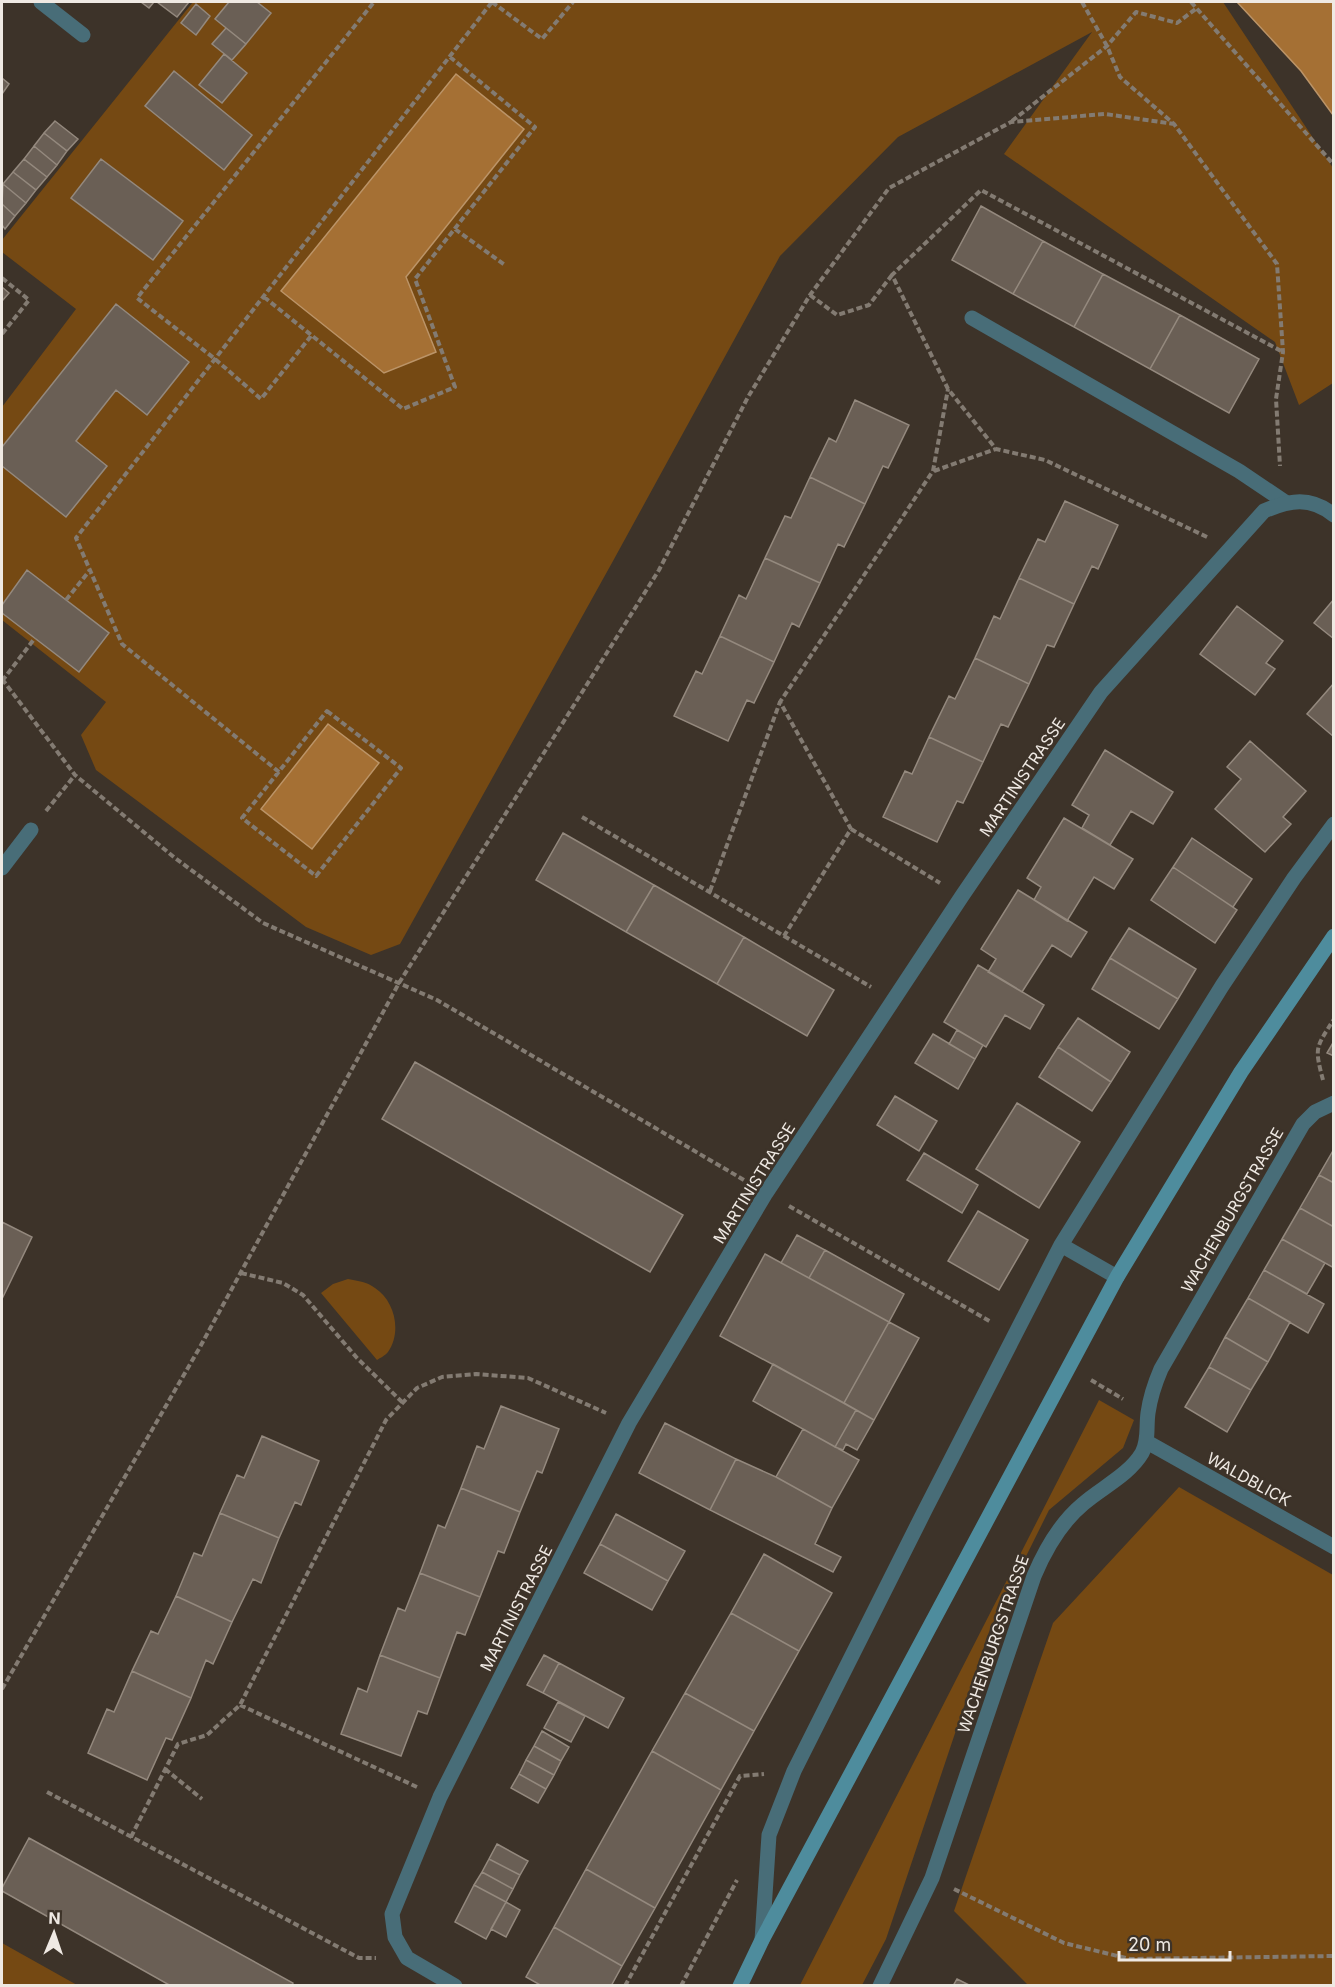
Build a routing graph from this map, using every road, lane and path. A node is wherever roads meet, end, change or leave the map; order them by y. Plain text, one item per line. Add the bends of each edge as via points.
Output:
1 (41, 2) edge
2 (374, 2) edge
3 (492, 2) edge
4 (573, 2) edge
5 (1082, 2) edge
6 (1191, 2) edge
7 (1197, 8) junction
8 (83, 35) dead end
9 (1107, 46) junction
10 (450, 57) junction
11 (1011, 122) junction
12 (1174, 124) junction
13 (1334, 165) edge
14 (455, 229) junction
15 (505, 265) dead end
16 (892, 275) dead end
17 (2, 278) edge
18 (810, 295) junction
19 (264, 297) junction
20 (972, 318) dead end
21 (2, 334) edge
22 (311, 336) junction
23 (215, 359) junction
24 (948, 389) dead end
25 (996, 449) dead end
26 (933, 471) junction
27 (1285, 502) junction
28 (1334, 515) edge
29 (90, 570) junction
30 (66, 600) dead end
31 (36, 638) dead end
32 (2, 680) edge
33 (780, 702) junction
34 (279, 771) junction
35 (75, 775) junction
36 (582, 818) dead end
37 (1334, 824) edge
38 (851, 829) junction
39 (31, 830) joint
40 (2, 868) edge
41 (710, 891) junction
42 (962, 896) junction
43 (784, 936) junction
44 (1334, 936) edge
45 (399, 983) junction
46 (894, 1000) junction
47 (1334, 1019) edge
48 (1332, 1104) edge
49 (766, 1193) junction
50 (1061, 1245) junction
51 (241, 1273) junction
52 (1117, 1277) junction
53 (1015, 1336) junction
54 (1069, 1367) junction
55 (403, 1404) junction
56 (1148, 1414) junction
57 (629, 1423) junction
58 (1147, 1442) junction
59 (1334, 1547) edge
60 (2, 1689) edge
61 (240, 1705) junction
62 (165, 1768) junction
63 (794, 1771) junction
64 (47, 1792) dead end
65 (440, 1797) junction
66 (202, 1799) dead end
67 (131, 1837) junction
68 (738, 1878) dead end
69 (932, 1878) junction
70 (762, 1940) junction
71 (1334, 1956) edge
72 (407, 1958) junction
73 (455, 1986) edge
74 (625, 1986) edge
75 (681, 1986) edge
76 (740, 1986) edge
77 (880, 1986) edge

1 - 8 street
2 - 23 path via 137,298
3 - 4 path via 542,39
3 - 10 path
5 - 9 path
6 - 7 path
7 - 9 path via 1177,23 1136,12
7 - 13 path
9 - 11 path
9 - 12 path via 1120,77
10 - 14 path via 535,127
10 - 19 path
11 - 12 path via 1105,114
11 - 18 path via 889,188
12 - 27 path via 1277,264 1283,352 1276,399
14 - 15 path
14 - 22 path via 415,279 455,387 403,409
16 - 18 path via 869,305 837,315
17 - 21 path via 29,300
18 - 45 path via 748,397 659,570
19 - 22 path
19 - 23 path
20 - 27 street via 1239,471
22 - 23 path via 261,399
23 - 29 path via 76,538
24 - 26 path
25 - 26 path
26 - 33 path
27 - 28 street via 1307,502
27 - 42 street, MARTINISTRASSE via 1264,511 1101,692
29 - 30 path
29 - 34 path via 122,645
31 - 32 path
32 - 35 path
33 - 38 path
33 - 41 path
34 - 34 path via 242,818 316,876 401,768 327,711
35 - 39 path
35 - 45 path via 263,923
36 - 41 path
37 - 50 street via 1222,986
38 - 42 path
38 - 43 path
39 - 40 street
41 - 43 path
42 - 46 street, MARTINISTRASSE
43 - 46 path
44 - 52 main road via 1241,1072
45 - 49 path via 447,1006
45 - 51 path
46 - 49 street, MARTINISTRASSE
47 - 48 path via 1318,1046 1317,1056
48 - 56 street, WACHENBURGSTRASSE via 1315,1112 1303,1124 1161,1369
49 - 53 path
49 - 57 street, MARTINISTRASSE
50 - 52 street
50 - 53 street
51 - 55 path via 283,1283 303,1295
51 - 60 path
52 - 54 main road
53 - 63 street
54 - 56 path
54 - 70 main road
55 - 57 path via 417,1389 442,1377 476,1374 528,1378
55 - 61 path via 386,1420
56 - 58 street, WACHENBURGSTRASSE
57 - 65 street, MARTINISTRASSE
58 - 59 street, WALDBLICK
58 - 69 street, WACHENBURGSTRASSE via 1137,1461 1070,1517 1043,1556
61 - 62 path via 207,1735 178,1744
61 - 65 path
62 - 66 path
62 - 67 path
63 - 70 street via 769,1835
63 - 74 path via 740,1776
64 - 67 path
65 - 72 street, MARTINISTRASSE via 392,1914 394,1937
67 - 72 path via 359,1958
68 - 75 path
69 - 71 path via 1064,1943 1130,1959
69 - 77 street, WACHENBURGSTRASSE
70 - 76 main road
72 - 73 street

